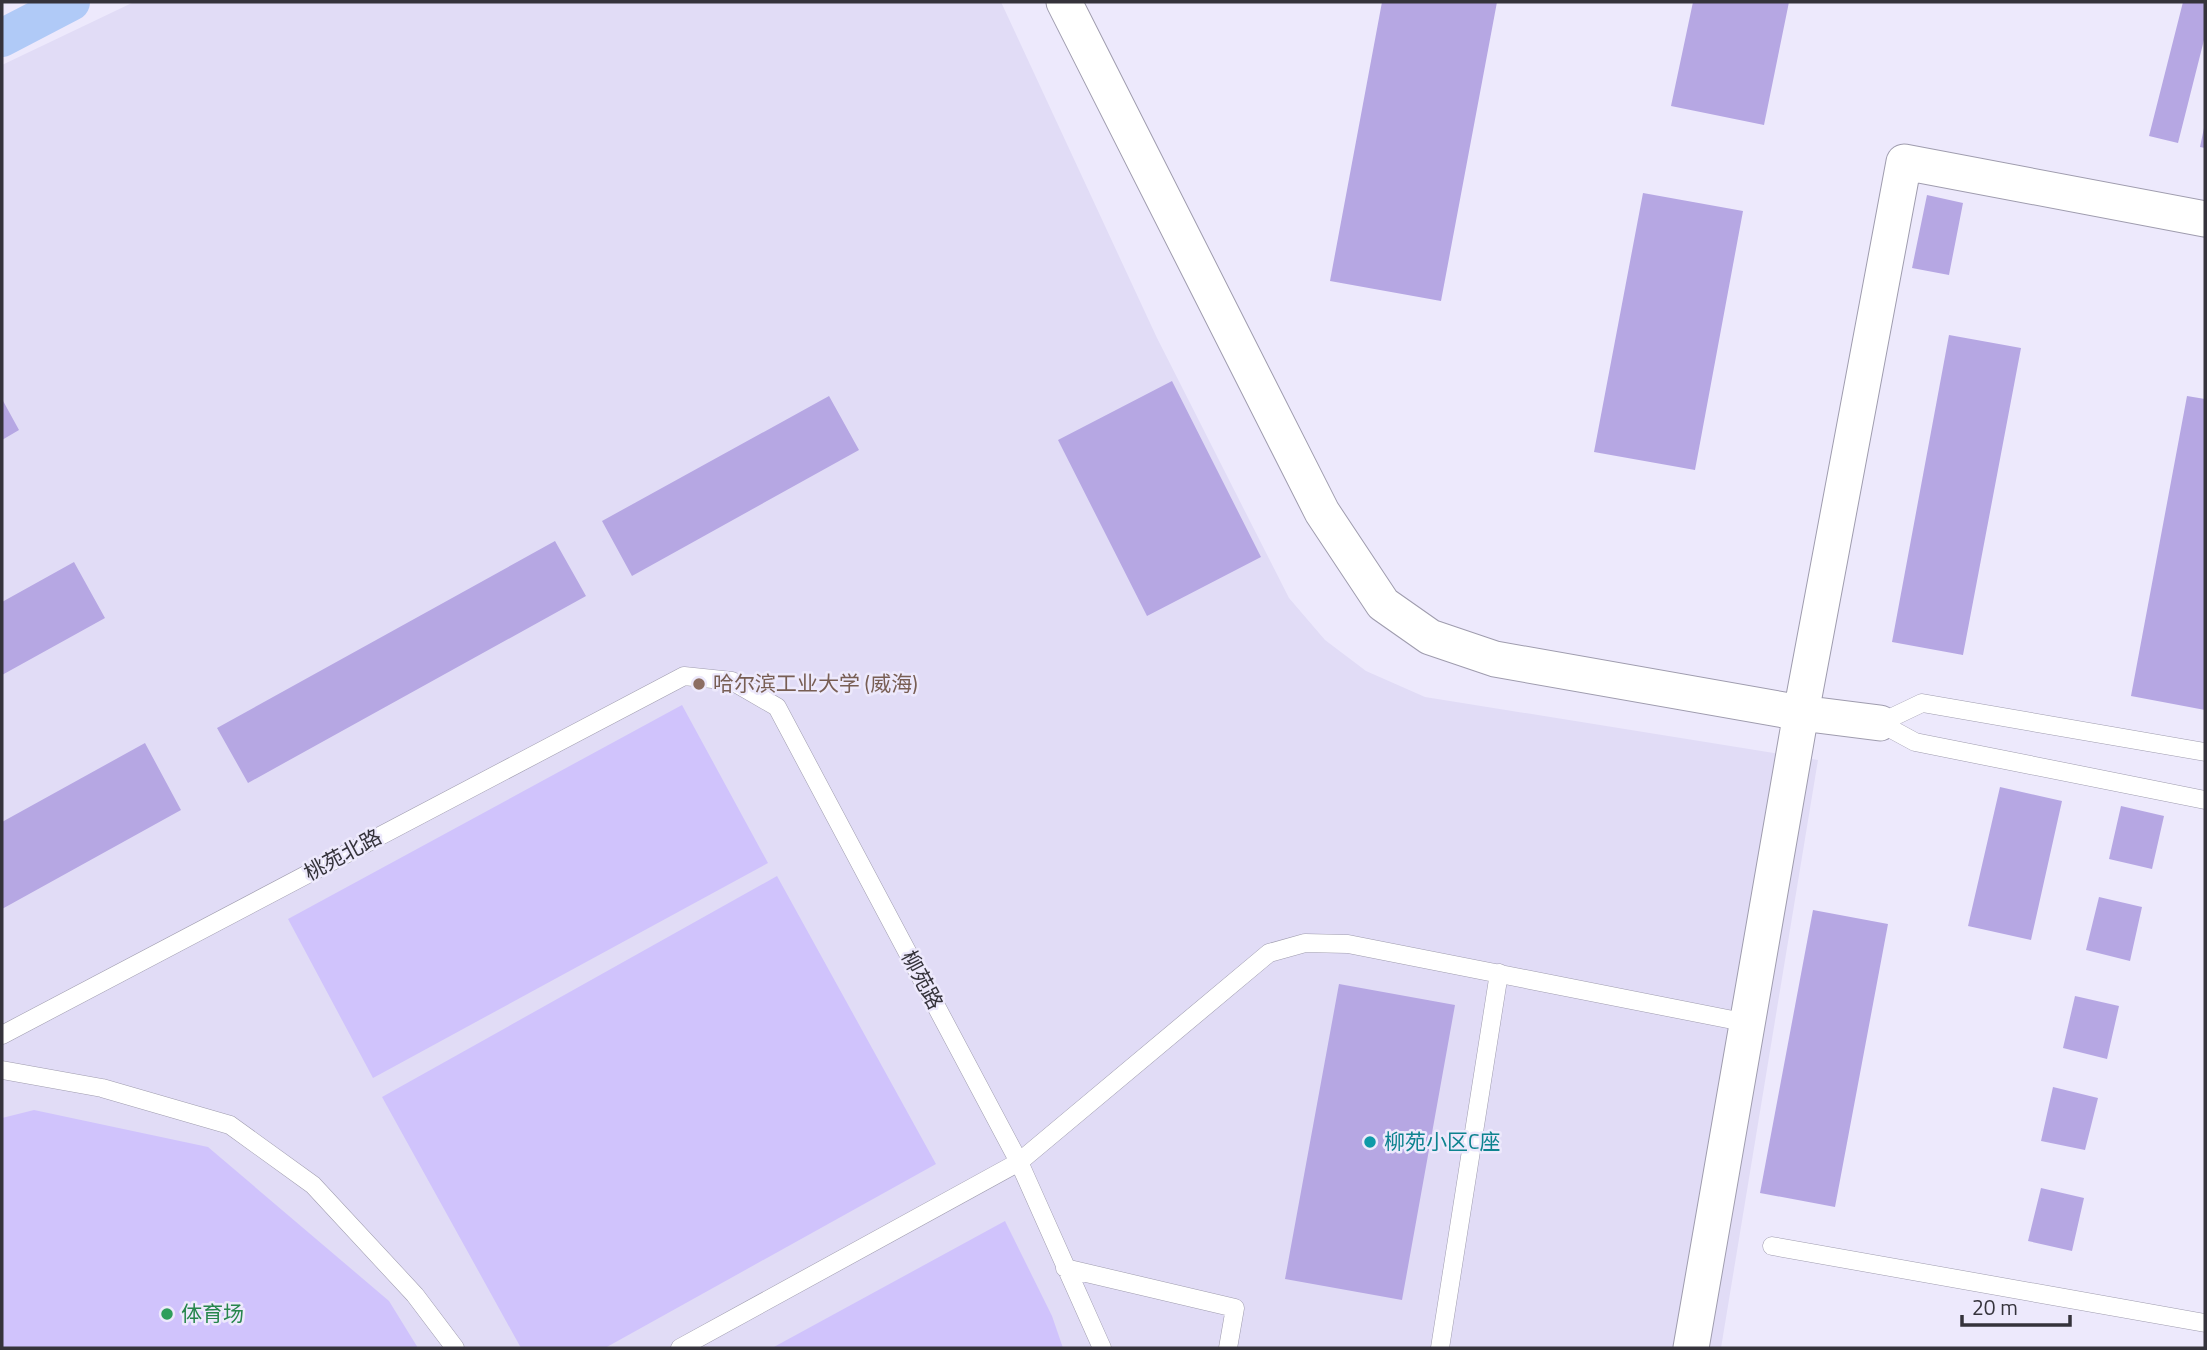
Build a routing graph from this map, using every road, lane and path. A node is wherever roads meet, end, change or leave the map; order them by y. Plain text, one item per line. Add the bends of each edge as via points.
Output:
1 (1064, 2) edge
2 (2205, 219) edge
3 (684, 676) joint
4 (1801, 713) junction
5 (1880, 723) junction
6 (2205, 752) edge
7 (2205, 800) edge
8 (1499, 973) junction
9 (1748, 1023) junction
10 (2, 1035) edge
11 (2, 1070) edge
12 (1019, 1162) junction
13 (1772, 1247) dead end
14 (1065, 1268) junction
15 (2205, 1323) edge
16 (456, 1348) edge
17 (680, 1348) edge
18 (1102, 1348) edge
19 (1228, 1348) edge
20 (1440, 1348) edge
21 (1691, 1348) edge

1 - 4 street via 1322,512 1383,604 1430,637 1495,659
2 - 4 street via 1904,162
3 - 10 lane, 桃苑北路
3 - 12 lane, 柳苑路 via 732,681 777,706
4 - 5 street
4 - 9 street
5 - 6 lane via 1922,703
5 - 7 lane via 1915,742
8 - 9 lane
8 - 12 lane via 1348,944 1305,943 1269,954
8 - 20 lane
9 - 21 street
11 - 16 lane via 102,1088 230,1125 313,1185 415,1295
12 - 14 lane, 柳苑路
12 - 17 lane
13 - 15 lane
14 - 18 lane, 柳苑路
14 - 19 lane via 1235,1308

